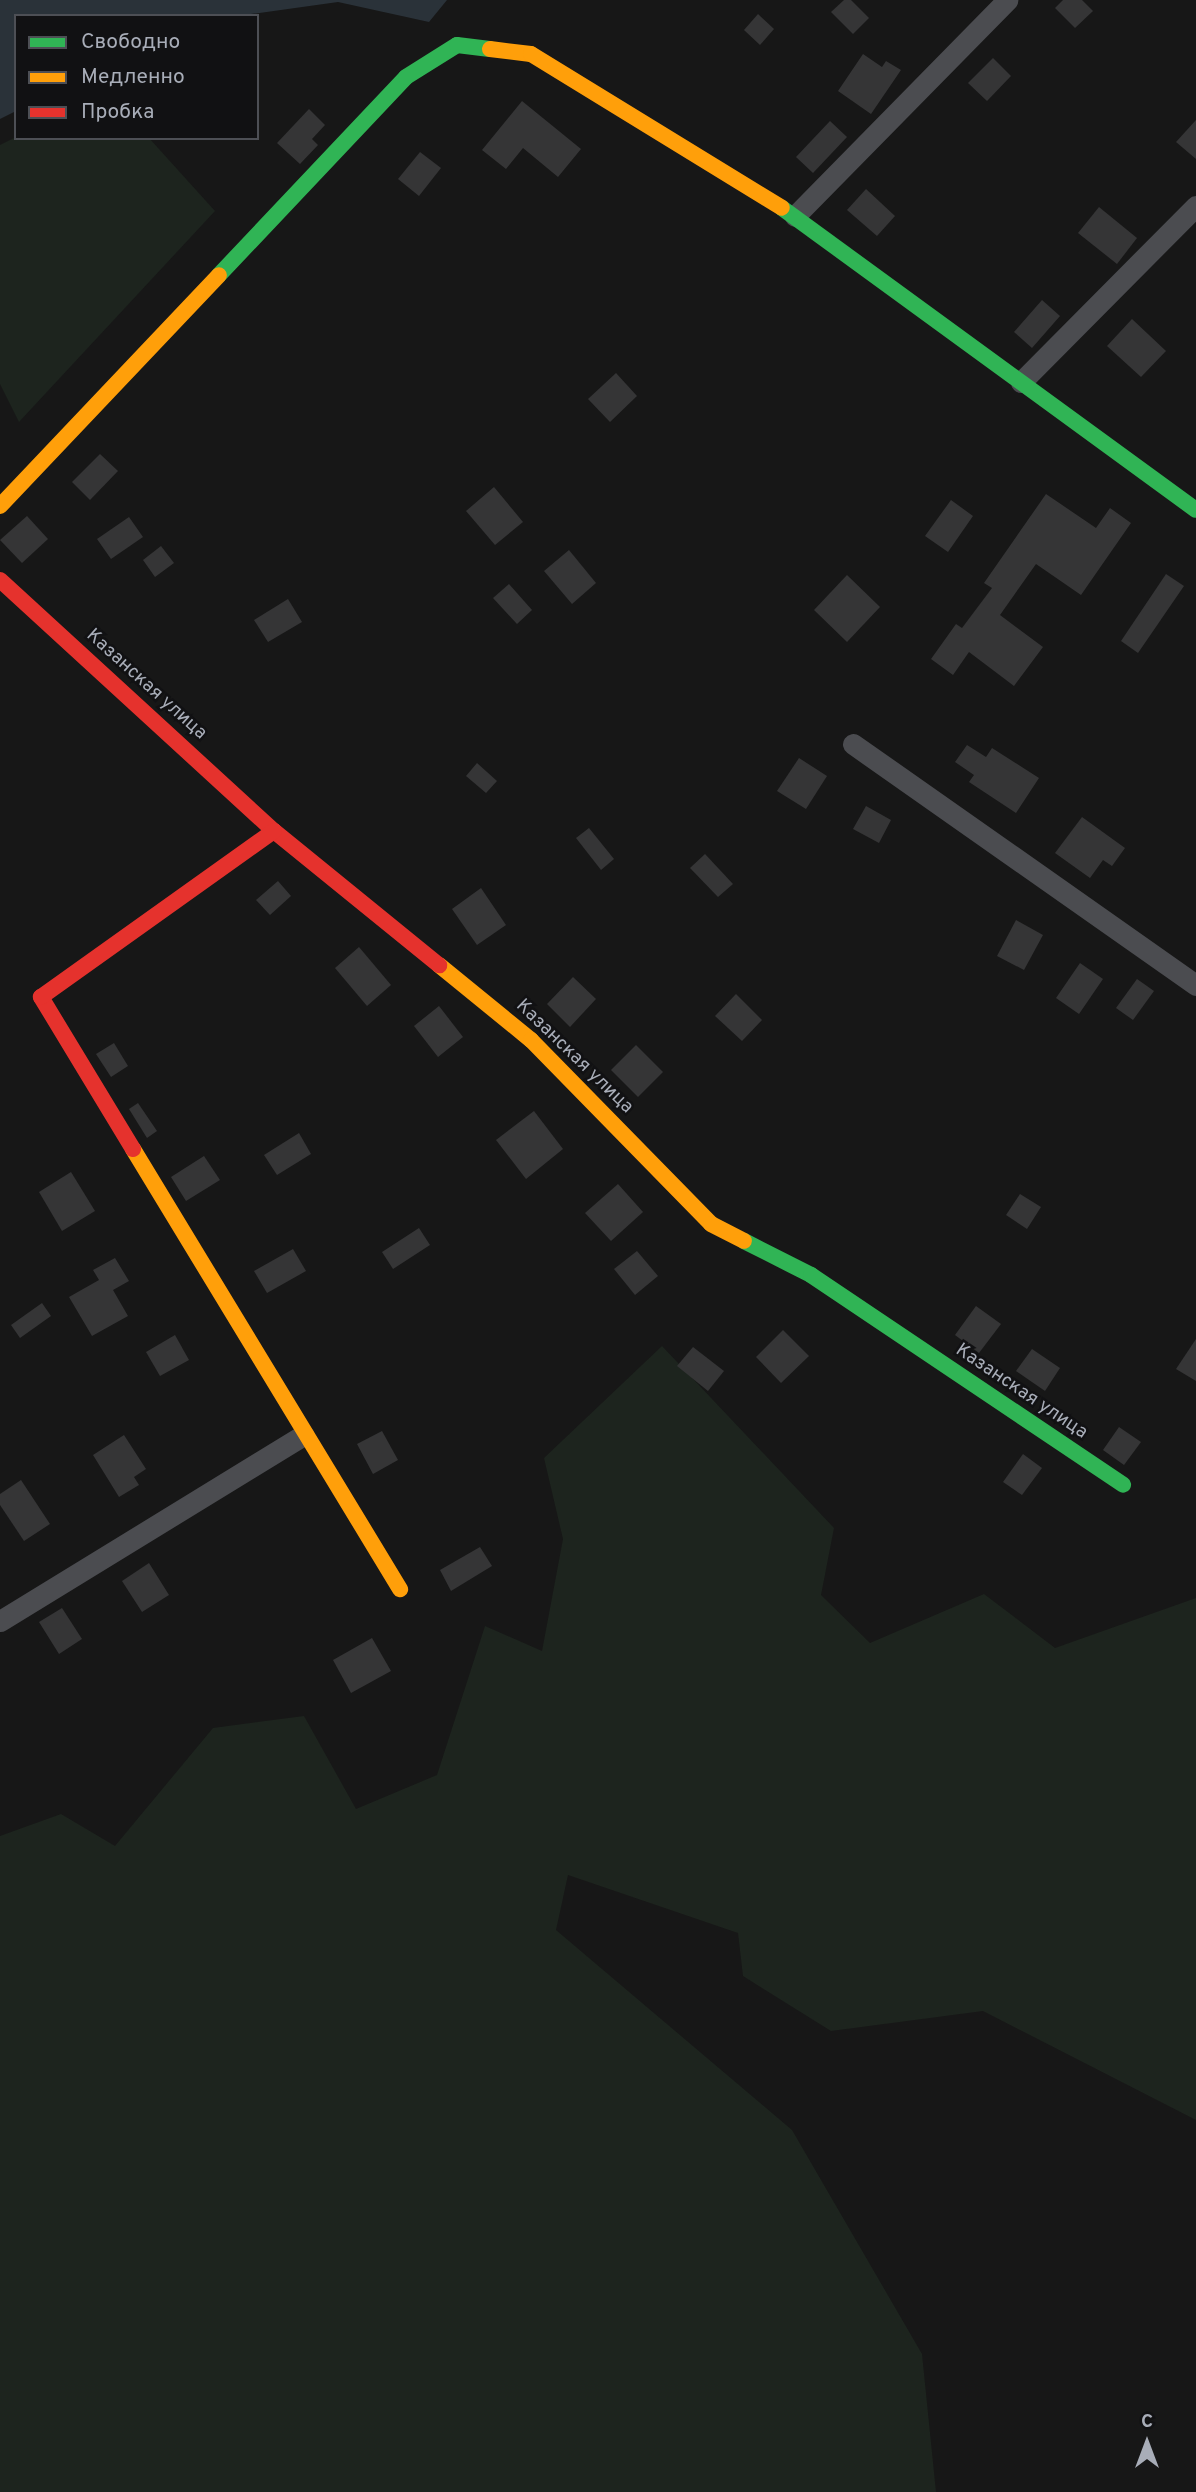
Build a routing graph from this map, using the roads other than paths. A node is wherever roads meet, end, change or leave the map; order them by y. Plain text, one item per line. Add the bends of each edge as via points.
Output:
1 (1007, 0) edge
2 (1196, 206) edge
3 (795, 216) junction
4 (1021, 382) junction
5 (0, 506) edge
6 (1196, 510) edge
7 (0, 580) edge
8 (853, 744) dead end
9 (274, 831) junction
10 (1196, 985) edge
11 (303, 1434) junction
12 (1123, 1485) dead end
13 (400, 1589) dead end
14 (0, 1621) edge

1 - 3 street
2 - 4 street
3 - 4 street
3 - 5 street via 531,54 457,44 406,77
4 - 6 street
7 - 9 street, Казанская улица
8 - 10 street
9 - 11 street via 41,996
9 - 12 street, Казанская улица via 531,1040 710,1224 811,1275
11 - 13 street
11 - 14 street

